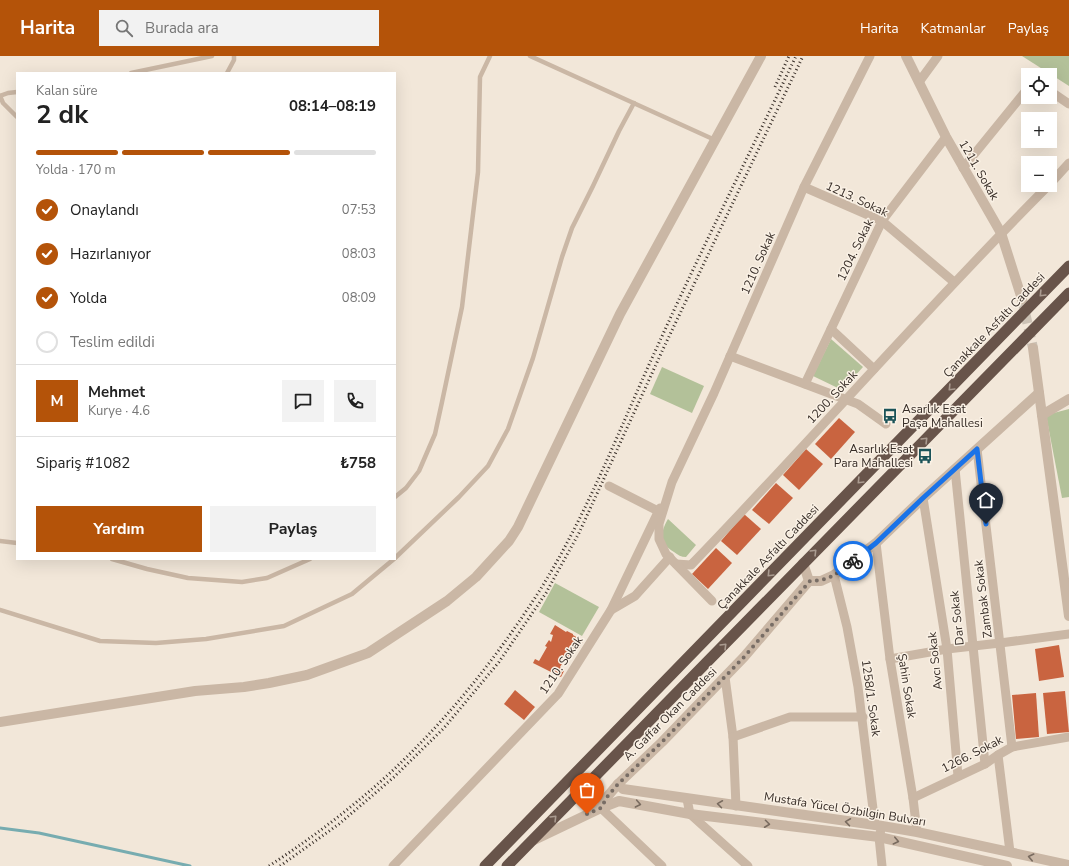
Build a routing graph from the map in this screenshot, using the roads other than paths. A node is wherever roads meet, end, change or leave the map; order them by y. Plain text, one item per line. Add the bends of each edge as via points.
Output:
1 (212, 56) edge
2 (234, 56) edge
3 (490, 56) edge
4 (530, 56) edge
5 (761, 56) edge
6 (870, 56) edge
7 (906, 56) edge
8 (938, 56) edge
9 (149, 71) edge
10 (228, 72) edge
11 (919, 82) junction
12 (16, 92) edge
13 (0, 96) edge
14 (1057, 96) edge
15 (1021, 97) edge
16 (634, 104) junction
17 (1069, 104) edge
18 (16, 116) edge
19 (946, 137) junction
20 (715, 140) junction
21 (1069, 163) edge
22 (963, 168) junction
23 (1057, 176) edge
24 (804, 187) junction
25 (1041, 192) edge
26 (882, 221) junction
27 (1001, 233) junction
28 (1069, 266) edge
29 (954, 282) junction
30 (1069, 293) edge
31 (1022, 299) tunnel mouth
32 (831, 329) junction
33 (1033, 348) tunnel mouth
34 (730, 356) junction
35 (874, 369) junction
36 (805, 384) junction
37 (1039, 393) junction
38 (846, 399) junction
39 (1069, 399) edge
40 (1042, 415) junction
41 (886, 424) dead end
42 (977, 449) junction
43 (955, 469) junction
44 (672, 482) junction
45 (609, 486) dead end
46 (396, 496) edge
47 (923, 498) junction
48 (658, 511) junction
49 (0, 540) edge
50 (16, 543) edge
51 (876, 543) junction
52 (396, 556) edge
53 (116, 560) edge
54 (308, 560) edge
55 (392, 560) edge
56 (673, 561) junction
57 (803, 564) junction
58 (834, 575) junction
59 (810, 581) junction
60 (712, 602) dead end
61 (0, 610) edge
62 (611, 610) junction
63 (1069, 616) edge
64 (1069, 634) edge
65 (1000, 644) junction
66 (972, 646) junction
67 (947, 649) junction
68 (890, 659) junction
69 (726, 677) junction
70 (863, 717) junction
71 (0, 722) edge
72 (733, 737) junction
73 (1069, 737) edge
74 (1012, 747) junction
75 (998, 755) junction
76 (985, 764) junction
77 (958, 776) junction
78 (620, 787) junction
79 (913, 798) junction
80 (687, 799) junction
81 (619, 801) junction
82 (736, 806) junction
83 (601, 808) junction
84 (690, 814) junction
85 (879, 826) junction
86 (917, 832) junction
87 (880, 837) junction
88 (530, 842) junction
89 (1010, 852) junction
90 (1069, 865) edge
91 (393, 866) edge
92 (485, 866) edge
93 (507, 866) edge
94 (662, 866) edge
95 (748, 866) edge
96 (882, 866) edge
97 (1007, 866) edge

1 - 9 lane
2 - 10 lane
3 - 46 lane via 480,77 477,180 462,307 442,402 435,434 419,471
4 - 16 lane
5 - 20 street
6 - 24 street, 1210. Sokak
7 - 11 street, 1211. Sokak
8 - 11 street
11 - 19 street, 1211. Sokak
12 - 13 lane
13 - 18 lane
14 - 17 street
15 - 22 street
16 - 20 lane
16 - 52 lane via 572,228 533,358 508,429 488,466
19 - 22 street, 1211. Sokak
19 - 26 street, 1204. Sokak
20 - 71 street via 604,345 518,527 509,541 476,577 447,601 368,653 307,675 244,687 195,691
21 - 23 street, 1200. Sokak
22 - 27 street, 1211. Sokak
24 - 26 street, 1213. Sokak
24 - 34 street, 1210. Sokak
25 - 27 street, 1200. Sokak
26 - 29 street, 1213. Sokak
26 - 32 street, 1204. Sokak
27 - 29 street, 1200. Sokak
27 - 31 street, 1211. Sokak
28 -> 92 highway, Çanakkale Asfaltı Caddesi
29 - 35 street, 1200. Sokak
57 -> 30 highway
32 - 35 street
32 - 36 street, 1204. Sokak
33 - 37 street
34 - 36 street
34 - 44 street, 1210. Sokak
35 - 38 street, 1200. Sokak
36 - 38 street
37 - 40 street
37 - 42 street
38 - 41 street via 858,404
38 - 56 street, 1200. Sokak via 691,565
39 - 40 street
40 - 63 street
42 - 43 street
42 - 65 street, Zambak Sokak
43 - 47 street
43 - 66 street, Dar Sokak
44 - 48 street, 1210. Sokak
44 - 56 street, 1210. Sokak via 660,524 659,539 666,554
45 - 48 street
47 - 51 street
47 - 67 street, Avcı Sokak
48 - 62 street, 1210. Sokak
49 - 50 lane
51 - 58 street
51 - 68 street, Şahin Sokak
53 - 54 lane via 188,578 242,582 266,578
55 - 61 lane via 352,594 284,626 206,639 156,644 100,641
56 - 60 street, 1210. Sokak
56 - 62 street via 635,596
57 - 59 street
88 -> 57 highway
58 - 59 street via 821,581
58 - 70 street, 1258/1. Sokak via 847,627
59 - 69 street, A. Gaffar Okan Caddesi
62 - 91 street, 1210. Sokak via 558,694
64 - 65 street
65 - 66 street
65 - 74 street, Zambak Sokak
66 - 67 street
66 - 76 street, Dar Sokak
67 - 68 street
67 - 77 street, Avcı Sokak
68 - 79 street, Şahin Sokak
69 - 72 street
69 - 78 street, A. Gaffar Okan Caddesi
70 - 72 street via 790,717
70 - 85 street, 1258/1. Sokak
72 - 82 street
73 - 74 street, 1266. Sokak
74 - 75 street, 1266. Sokak
75 - 76 street, 1266. Sokak
75 - 89 street
76 - 77 street, 1266. Sokak
77 - 79 street, 1266. Sokak
78 - 80 street, Mustafa Yücel Özbilgin Bulvarı
78 - 81 street
78 - 83 street, A. Gaffar Okan Caddesi via 607,797
79 - 86 street, Şahin Sokak
82 -> 80 street, Mustafa Yücel Özbilgin Bulvarı
80 - 84 street
81 - 83 street
81 -> 84 street, Mustafa Yücel Özbilgin Bulvarı
85 -> 82 street, Mustafa Yücel Özbilgin Bulvarı
83 - 88 street
83 - 94 street
84 -> 87 street, Mustafa Yücel Özbilgin Bulvarı
84 - 95 street
85 - 86 street, Mustafa Yücel Özbilgin Bulvarı
85 - 87 street, 1258/1. Sokak
86 - 89 street, Mustafa Yücel Özbilgin Bulvarı
87 - 96 street, 1258/1. Sokak
87 -> 97 street, Mustafa Yücel Özbilgin Bulvarı
88 - 93 highway
90 -> 89 street, Mustafa Yücel Özbilgin Bulvarı

